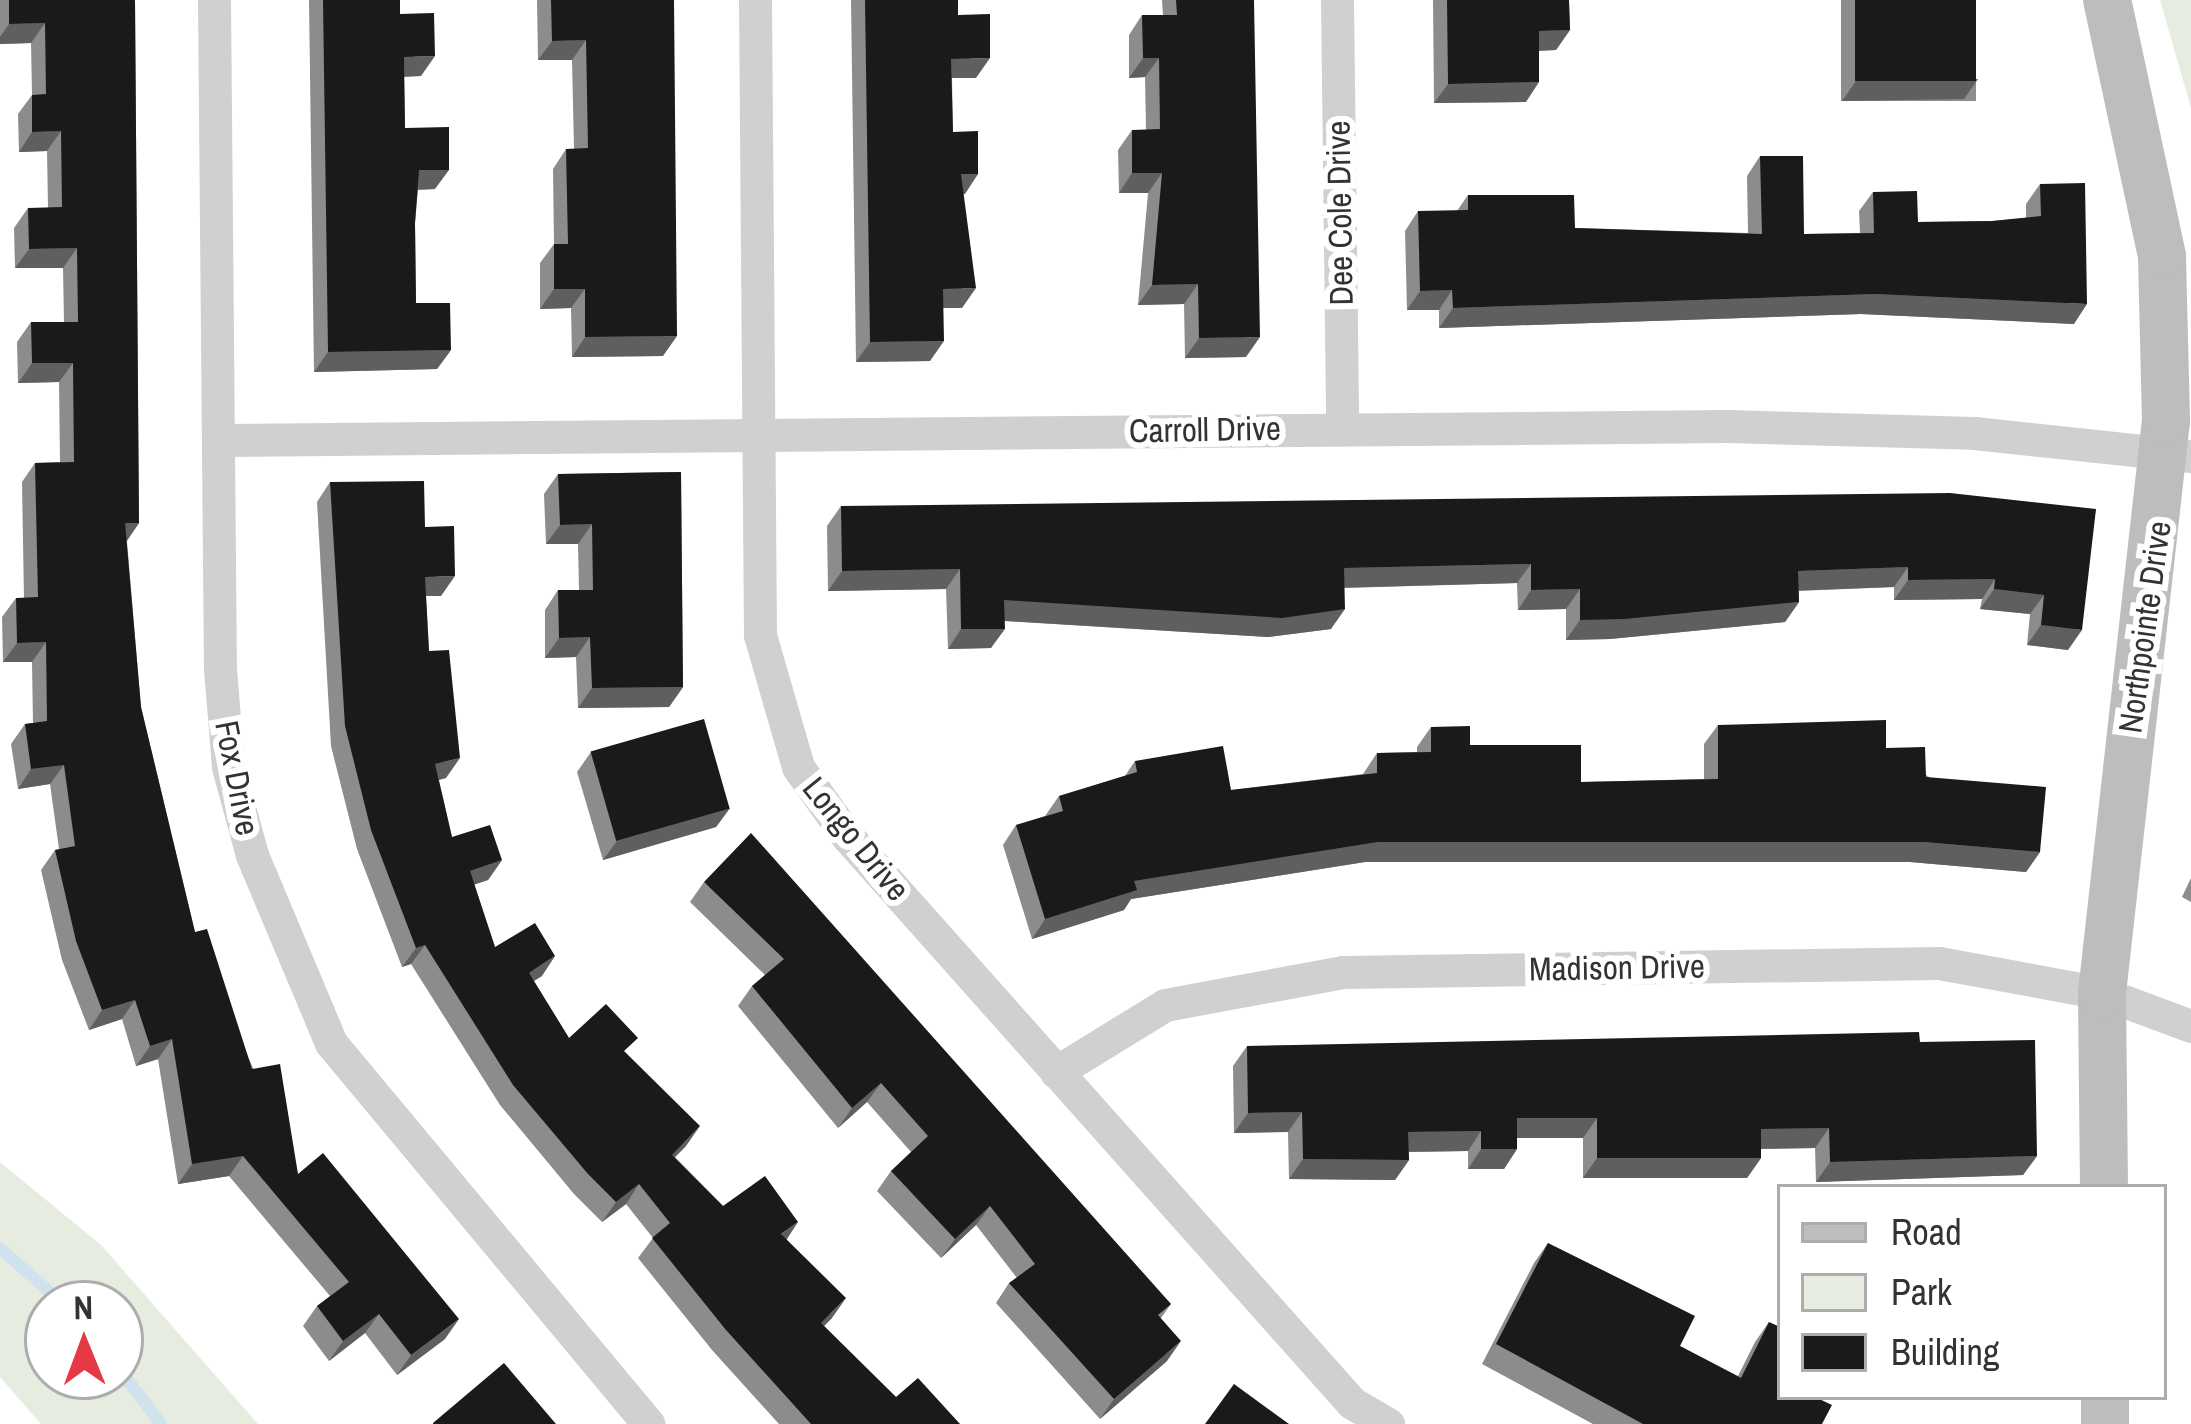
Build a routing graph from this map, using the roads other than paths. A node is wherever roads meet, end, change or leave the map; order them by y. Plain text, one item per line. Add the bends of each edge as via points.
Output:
1 (214, 0) edge
2 (755, 0) edge
3 (1337, 0) edge
4 (2107, 0) edge
5 (1342, 427) junction
6 (758, 433) junction
7 (218, 440) junction
8 (2178, 452) edge
9 (2102, 993) junction
10 (2191, 1026) edge
11 (1056, 1072) junction
12 (2104, 1184) edge
13 (650, 1424) edge
14 (1388, 1424) edge

1 - 7 street, Fox Drive
2 - 6 street, Longo Drive
3 - 5 street, Dee Cole Drive
4 - 8 street, Northpointe Drive via 2162,256
5 - 6 street, Carroll Drive
5 - 8 street, Carroll Drive via 1728,426
6 - 7 street, Carroll Drive
6 - 11 street, Longo Drive via 760,635 798,767
7 - 13 street, Fox Drive via 228,767 290,960 381,1113
8 - 9 street, Northpointe Drive
9 - 10 street, Madison Drive
9 - 11 street, Madison Drive via 1939,963 1343,973 1165,1005
9 - 12 street, Northpointe Drive
11 - 14 street, Longo Drive via 1352,1402

